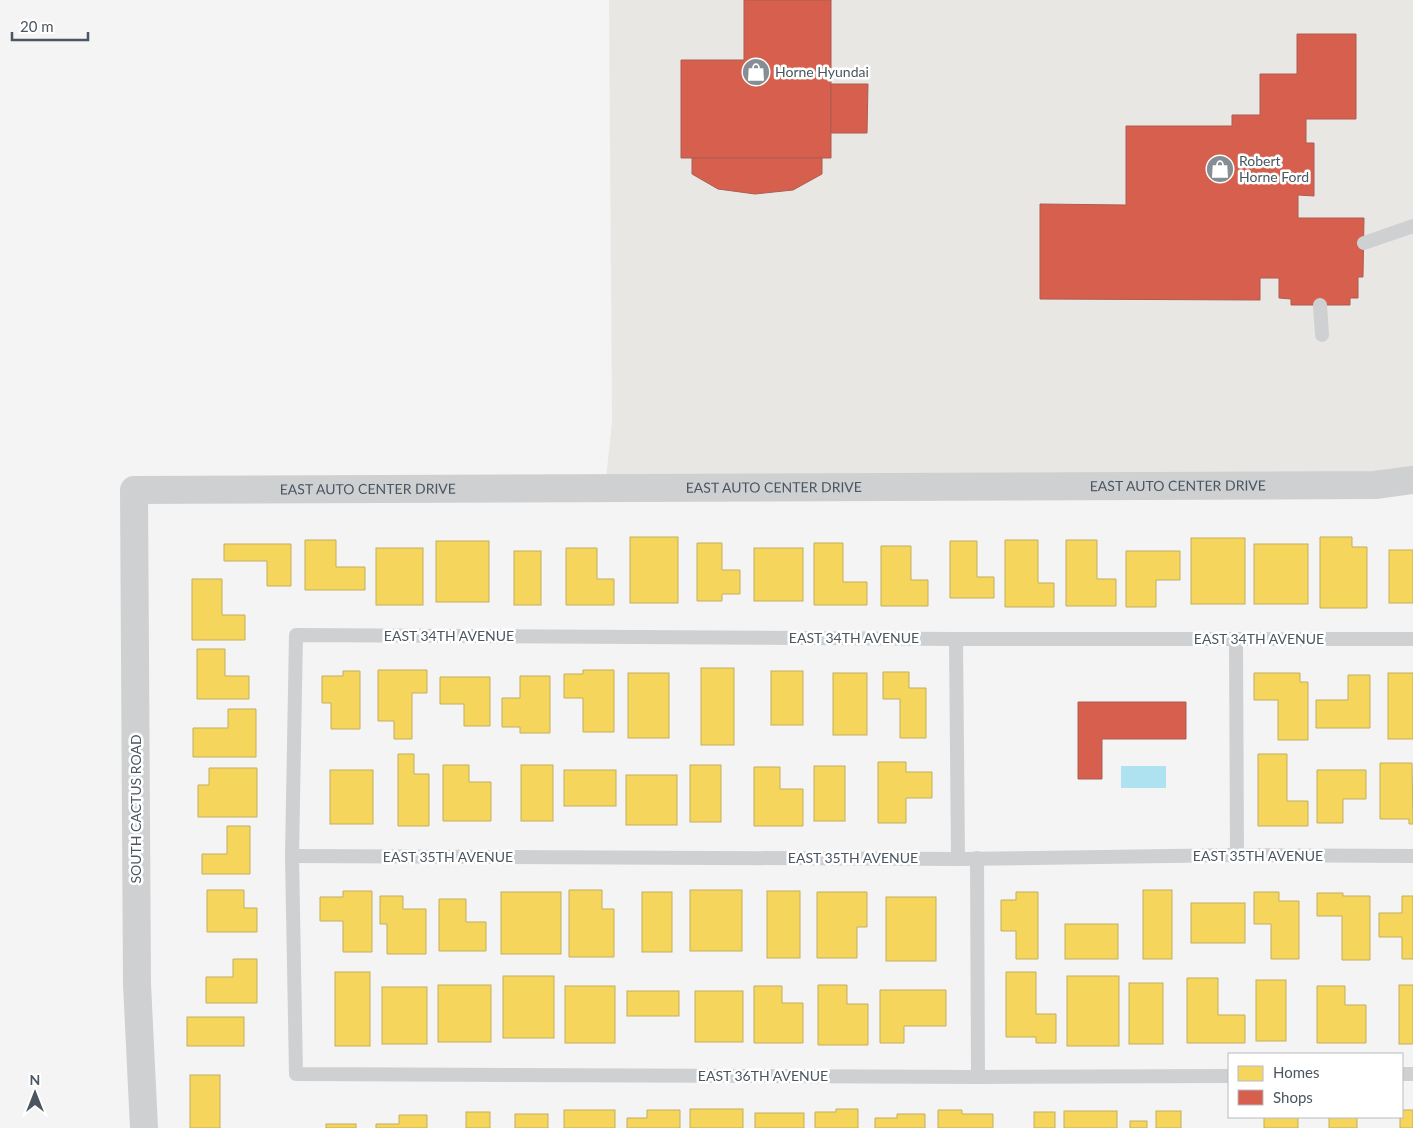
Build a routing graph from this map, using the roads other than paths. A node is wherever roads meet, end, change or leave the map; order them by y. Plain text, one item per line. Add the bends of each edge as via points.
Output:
1 (1413, 226) edge
2 (1364, 243) dead end
3 (1320, 305) dead end
4 (1322, 335) dead end
5 (1413, 480) edge
6 (134, 490) joint
7 (956, 639) junction
8 (1236, 639) junction
9 (1413, 639) edge
10 (1237, 855) junction
11 (292, 856) junction
12 (1413, 856) edge
13 (977, 858) junction
14 (958, 859) junction
15 (1228, 1076) edge
16 (978, 1077) junction
17 (144, 1128) edge

1 - 2 lane
3 - 4 lane
5 - 6 street, EAST AUTO CENTER DRIVE via 1375,485
6 - 17 street, SOUTH CACTUS ROAD via 137,984
7 - 8 lane, EAST 34TH AVENUE
7 - 11 lane, EAST 34TH AVENUE via 296,634
7 - 14 lane
8 - 9 lane, EAST 34TH AVENUE
8 - 10 lane
10 - 12 lane, EAST 35TH AVENUE
10 - 13 lane, EAST 35TH AVENUE
11 - 14 lane, EAST 35TH AVENUE
11 - 16 lane, EAST 36TH AVENUE via 296,1074
13 - 14 lane, EAST 35TH AVENUE
13 - 16 lane
15 - 16 lane, EAST 36TH AVENUE

